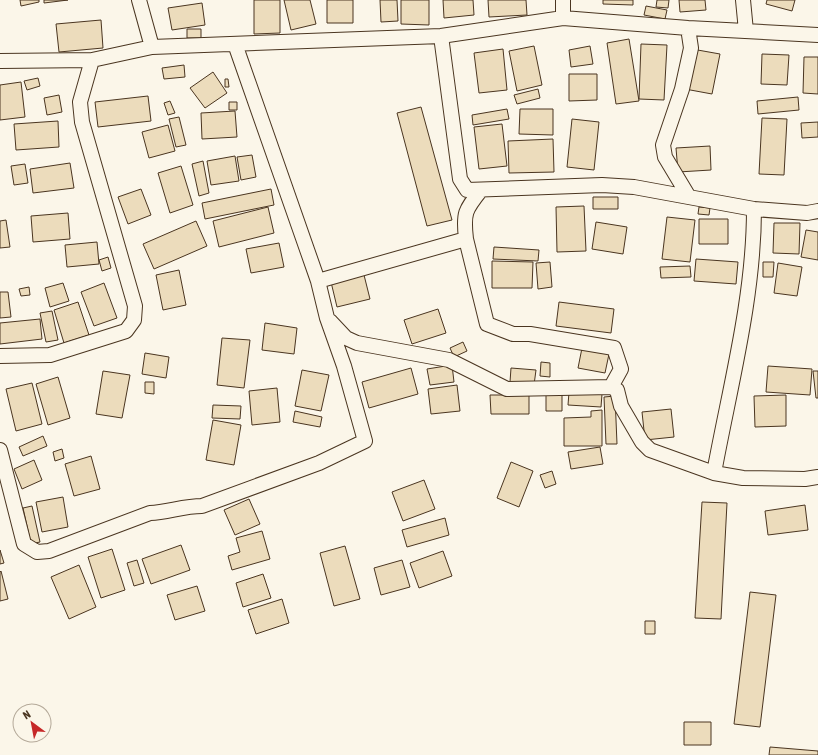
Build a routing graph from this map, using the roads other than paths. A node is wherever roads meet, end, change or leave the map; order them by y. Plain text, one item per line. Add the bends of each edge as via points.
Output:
1 (139, 0) edge
2 (563, 0) edge
3 (743, 0) edge
4 (564, 18) junction
5 (688, 28) junction
6 (746, 31) junction
7 (818, 35) edge
8 (441, 36) junction
9 (235, 44) junction
10 (152, 47) junction
11 (92, 60) junction
12 (0, 61) edge
13 (481, 190) junction
14 (689, 197) junction
15 (754, 209) junction
16 (818, 211) edge
17 (466, 239) junction
18 (318, 281) junction
19 (327, 318) junction
20 (0, 356) edge
21 (611, 387) junction
22 (0, 450) edge
23 (714, 473) junction
24 (818, 477) edge

1 - 10 street
2 - 4 street
3 - 6 street
4 - 5 street
4 - 8 street
5 - 6 street
5 - 14 street via 690,48 682,89 663,145 665,156
6 - 7 street
8 - 9 street
8 - 13 street via 460,179 467,190
9 - 10 street
9 - 18 street
10 - 11 street
11 - 12 street
11 - 20 street via 80,102 82,122 135,306 134,320 126,331 50,355
13 - 14 street via 602,185 634,187
13 - 17 street via 467,208 464,223
14 - 15 street
15 - 16 street
15 - 23 street via 750,280
17 - 18 street
17 - 21 street via 487,324 513,334 530,334 614,348 621,369
18 - 19 street
19 - 21 street via 346,338 357,343 448,360 507,389
19 - 22 street via 344,366 365,441 319,463 202,506 150,512 49,551 38,552 24,544
21 - 23 street via 617,390 621,406 642,442 650,450
23 - 24 street via 743,478

